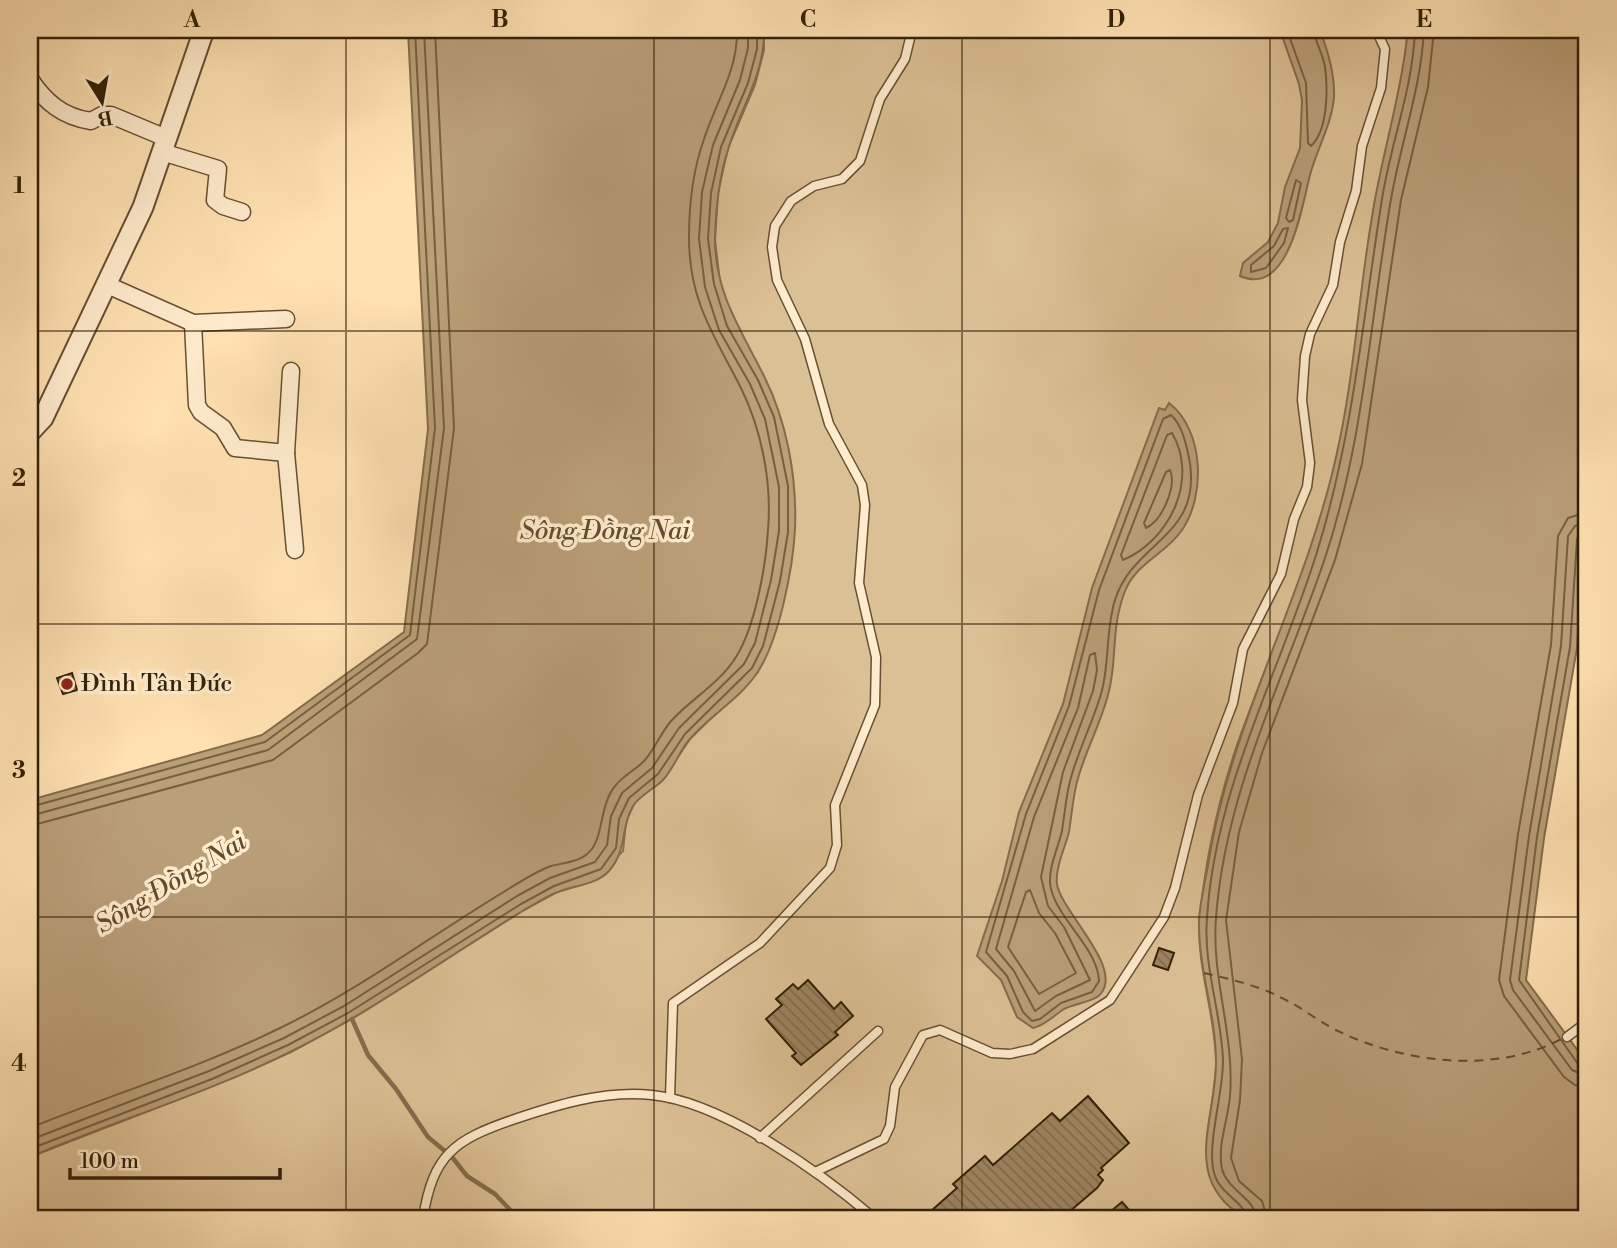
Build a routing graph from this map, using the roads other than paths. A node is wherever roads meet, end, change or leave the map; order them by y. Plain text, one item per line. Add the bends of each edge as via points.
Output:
1 (204, 30) edge
2 (912, 30) edge
3 (1376, 30) edge
4 (30, 79) edge
5 (164, 145) junction
6 (242, 212) dead end
7 (105, 284) junction
8 (286, 319) dead end
9 (193, 323) junction
10 (291, 371) dead end
11 (30, 432) edge
12 (286, 453) junction
13 (295, 550) dead end
14 (1587, 1022) edge
15 (878, 1031) dead end
16 (1566, 1037) dead end
17 (670, 1098) junction
18 (760, 1138) junction
19 (815, 1172) junction
20 (424, 1218) edge
21 (874, 1218) edge

1 - 5 street
2 - 17 lane via 905,59 880,99 856,167 791,201 775,226 772,247 778,280 805,339 829,424 862,485 865,505 859,583 876,657 876,705 835,805 836,845 830,868 760,943 673,1003
3 - 19 lane via 1385,48 1381,88 1362,146 1333,285 1305,356 1307,487 1281,574 1243,649 1233,703 1202,783 1164,917 1110,1000 1032,1049 998,1054 974,1048 940,1030 923,1035 899,1076 884,1139
4 - 5 street via 43,97 64,113 91,121 111,115
5 - 6 street via 218,169 215,200
5 - 7 street via 143,207
7 - 9 street
7 - 11 street via 43,418
8 - 9 street
9 - 12 street via 195,392 201,412 223,428 235,448
10 - 12 street
12 - 13 street
14 - 16 lane
15 - 18 lane
17 - 18 lane
17 - 20 lane via 629,1094 561,1104 488,1129 441,1159
18 - 19 lane
19 - 21 lane

